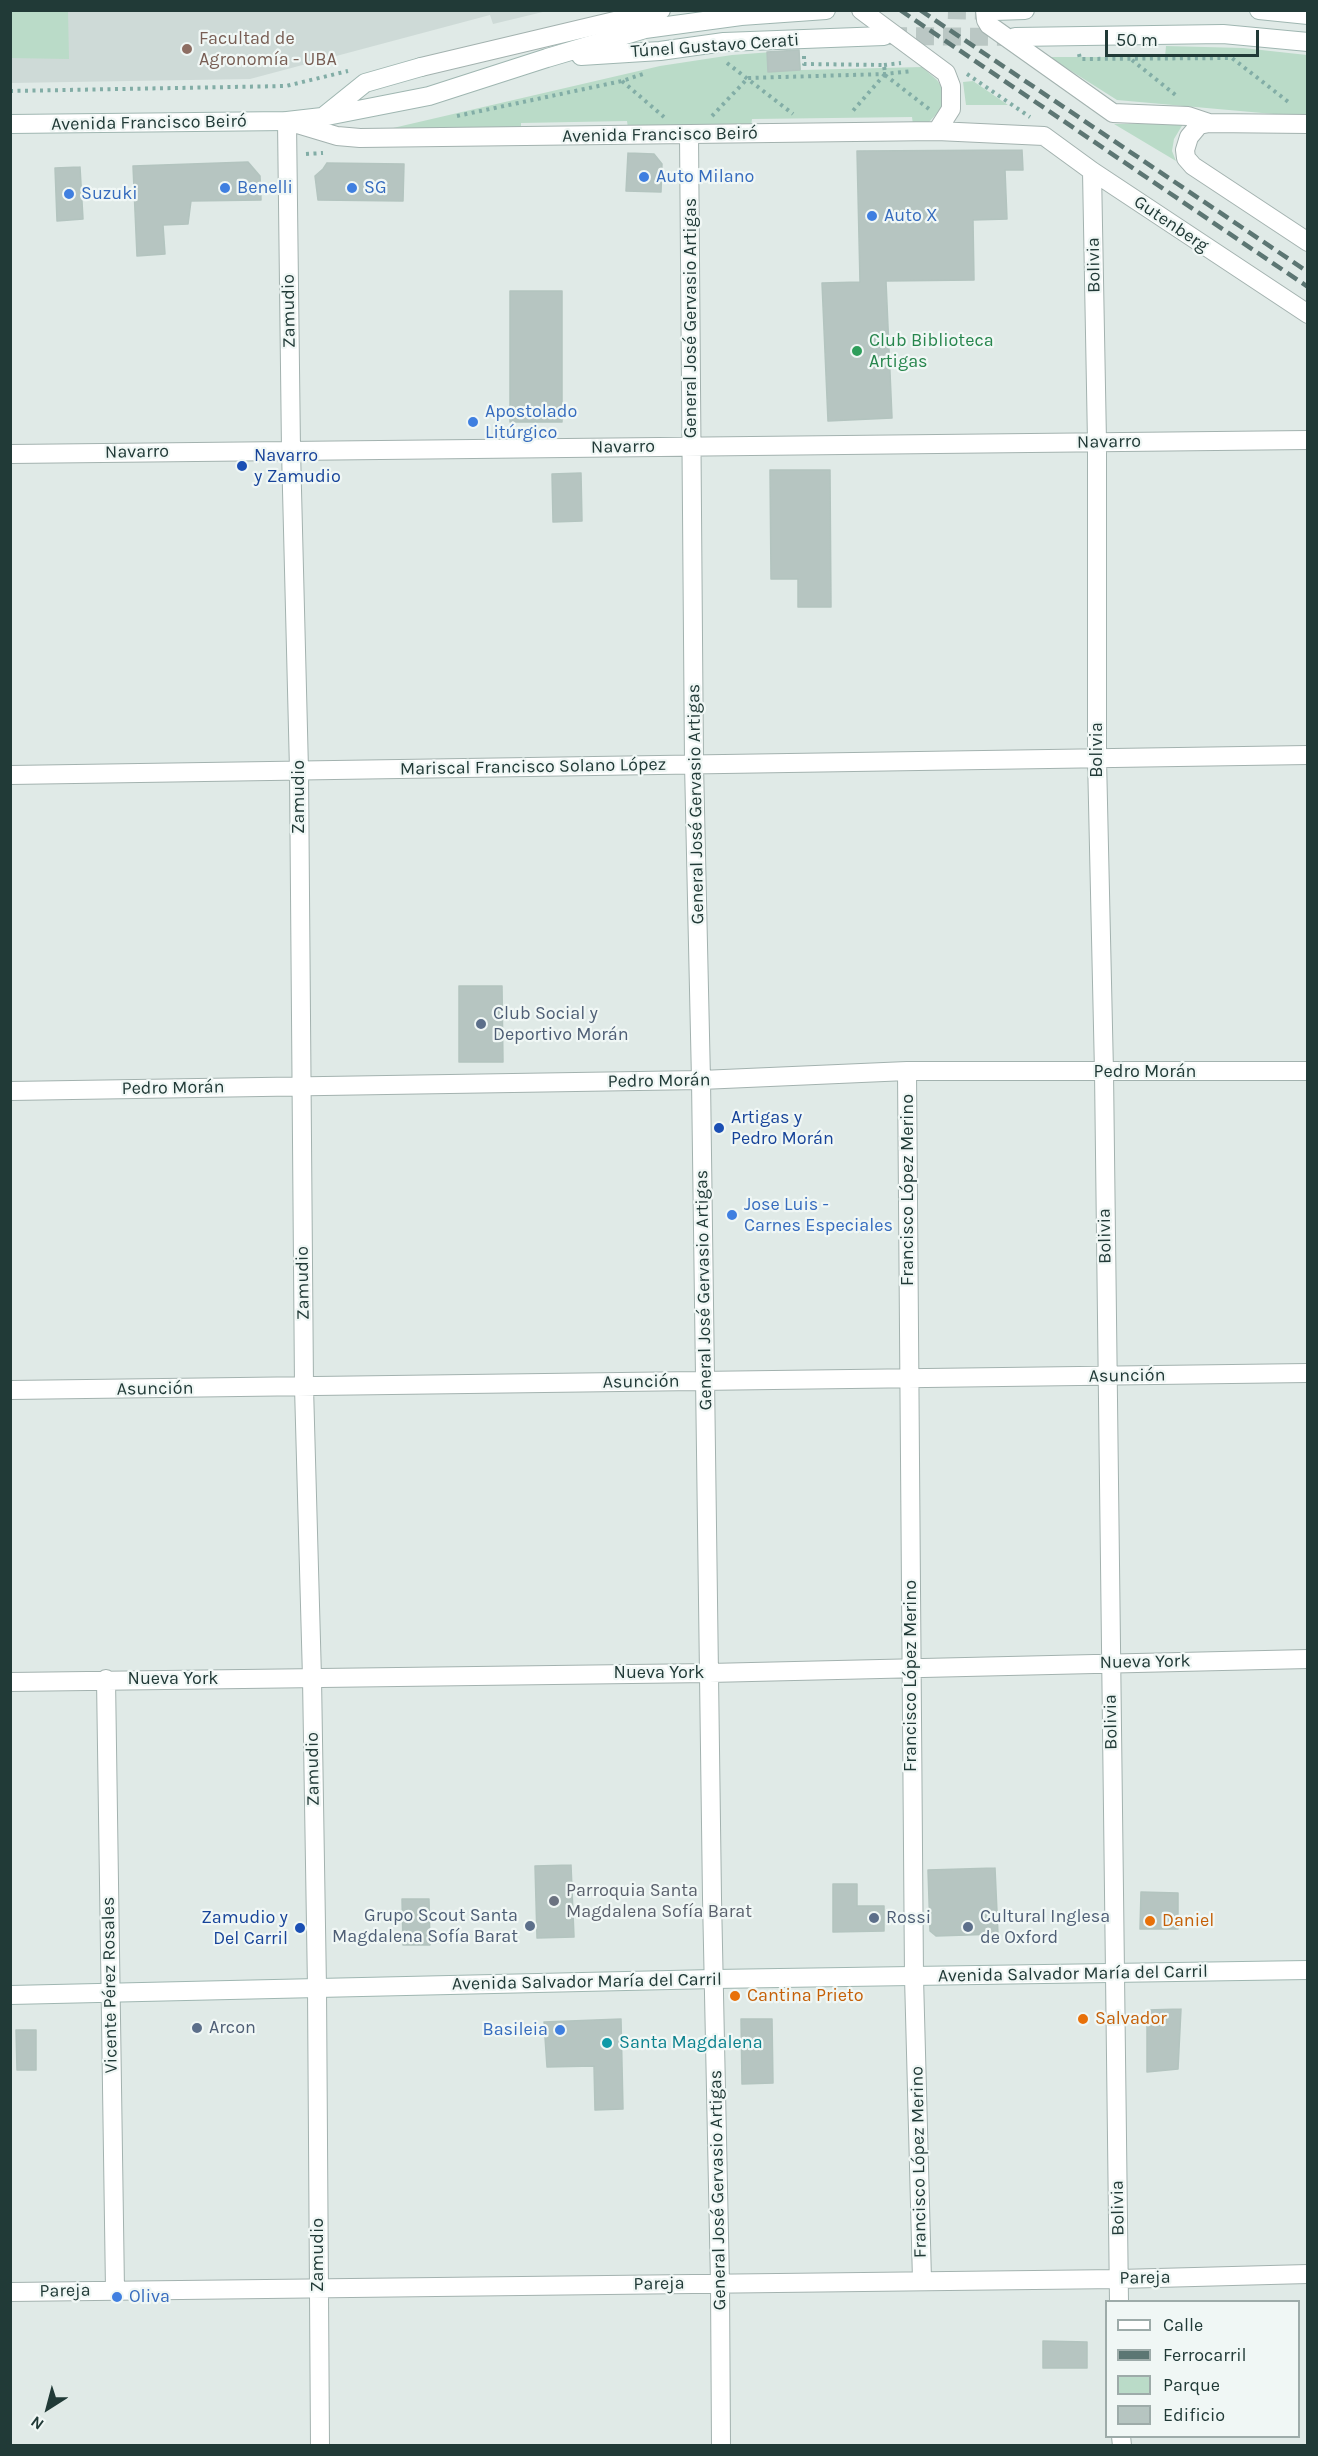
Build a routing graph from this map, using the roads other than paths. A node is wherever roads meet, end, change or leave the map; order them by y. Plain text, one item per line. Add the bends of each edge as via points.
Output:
1 (661, 10) edge
2 (826, 10) edge
3 (861, 10) edge
4 (985, 10) edge
5 (1025, 10) edge
6 (1259, 10) edge
7 (994, 11) edge
8 (1308, 15) edge
9 (884, 36) tunnel mouth
10 (1016, 37) tunnel mouth
11 (1308, 42) edge
12 (546, 58) junction
13 (322, 117) junction
14 (1303, 117) edge
15 (287, 121) junction
16 (1209, 123) junction
17 (10, 124) edge
18 (943, 124) junction
19 (689, 134) junction
20 (1035, 134) joint
21 (1092, 171) junction
22 (1308, 242) edge
23 (1308, 314) edge
24 (1308, 440) edge
25 (1097, 442) junction
26 (692, 446) junction
27 (291, 450) junction
28 (10, 454) edge
29 (1308, 755) edge
30 (1097, 758) junction
31 (694, 764) junction
32 (299, 770) junction
33 (10, 775) edge
34 (907, 1071) junction
35 (1308, 1071) edge
36 (1104, 1072) junction
37 (701, 1080) junction
38 (300, 1086) junction
39 (10, 1091) edge
40 (1308, 1374) edge
41 (1107, 1376) junction
42 (910, 1379) junction
43 (706, 1381) junction
44 (304, 1387) junction
45 (10, 1390) edge
46 (1308, 1659) edge
47 (1110, 1663) junction
48 (911, 1669) junction
49 (709, 1673) junction
50 (312, 1678) junction
51 (106, 1679) junction
52 (10, 1682) edge
53 (1308, 1970) edge
54 (1116, 1972) junction
55 (914, 1977) junction
56 (714, 1979) junction
57 (317, 1988) junction
58 (110, 1993) junction
59 (10, 1995) edge
60 (1308, 2274) edge
61 (1119, 2279) junction
62 (922, 2280) junction
63 (720, 2283) junction
64 (318, 2288) junction
65 (115, 2290) junction
66 (10, 2292) edge
67 (1119, 2300) edge
68 (320, 2445) edge
69 (721, 2445) edge

1 - 13 street via 365,83
2 - 12 street, Túnel Gustavo Cerati via 645,29
3 - 18 street via 944,69 952,94 951,109
4 - 16 street via 989,25 1117,115 1188,116
5 - 7 street
6 - 8 street
9 - 12 street, Túnel Gustavo Cerati via 724,42 660,51
10 - 11 street via 1223,34
12 - 13 street, Túnel Gustavo Cerati via 429,96
13 - 15 street, Avenida Francisco Beiró
14 - 16 street
15 - 17 street, Avenida Francisco Beiró
15 - 19 street, Avenida Francisco Beiró via 337,136 360,138
15 - 27 street, Zamudio
16 - 22 street via 1199,125 1189,137 1186,158
18 - 19 street, Avenida Francisco Beiró
18 - 20 street, Avenida Francisco Beiró
19 - 26 street, General José Gervasio Artigas
20 - 21 street, Gutenberg via 1044,136
21 - 23 street, Gutenberg
21 - 25 street, Bolivia
24 - 25 street, Navarro
25 - 26 street, Navarro
25 - 30 street, Bolivia
26 - 27 street, Navarro
26 - 31 street, General José Gervasio Artigas
27 - 28 street, Navarro
27 - 32 street, Zamudio
29 - 30 street, Mariscal Francisco Solano López
30 - 31 street, Mariscal Francisco Solano López
30 - 36 street, Bolivia
31 - 32 street, Mariscal Francisco Solano López
31 - 37 street, General José Gervasio Artigas
32 - 33 street, Mariscal Francisco Solano López
32 - 38 street, Zamudio
34 - 36 street, Pedro Morán
34 - 37 street, Pedro Morán
34 - 42 street, Francisco López Merino
35 - 36 street, Pedro Morán
36 - 41 street, Bolivia
37 - 38 street, Pedro Morán
37 - 43 street, General José Gervasio Artigas
38 - 39 street, Pedro Morán
38 - 44 street, Zamudio
40 - 41 street, Asunción
41 - 42 street, Asunción
41 - 47 street, Bolivia
42 - 43 street, Asunción
42 - 48 street, Francisco López Merino
43 - 44 street, Asunción
43 - 49 street, General José Gervasio Artigas
44 - 45 street, Asunción
44 - 50 street, Zamudio
46 - 47 street, Nueva York
47 - 48 street, Nueva York
47 - 54 street, Bolivia
48 - 49 street, Nueva York
48 - 55 street, Francisco López Merino
49 - 50 street, Nueva York
49 - 56 street, General José Gervasio Artigas
50 - 51 street, Nueva York
50 - 57 street, Zamudio
51 - 52 street, Nueva York
51 - 58 street, Vicente Pérez Rosales
53 - 54 street, Avenida Salvador María del Carril
54 - 55 street, Avenida Salvador María del Carril
54 - 61 street, Bolivia
55 - 56 street, Avenida Salvador María del Carril
55 - 62 street, Francisco López Merino
56 - 57 street, Avenida Salvador María del Carril
56 - 63 street, General José Gervasio Artigas
57 - 58 street, Avenida Salvador María del Carril
57 - 64 street, Zamudio
58 - 59 street, Avenida Salvador María del Carril
58 - 65 street, Vicente Pérez Rosales
60 - 61 street, Pareja
61 - 62 street, Pareja
61 - 67 street, Bolivia
62 - 63 street, Pareja
63 - 64 street, Pareja
63 - 69 street, General José Gervasio Artigas
64 - 65 street, Pareja
64 - 68 street, Zamudio
65 - 66 street, Pareja

